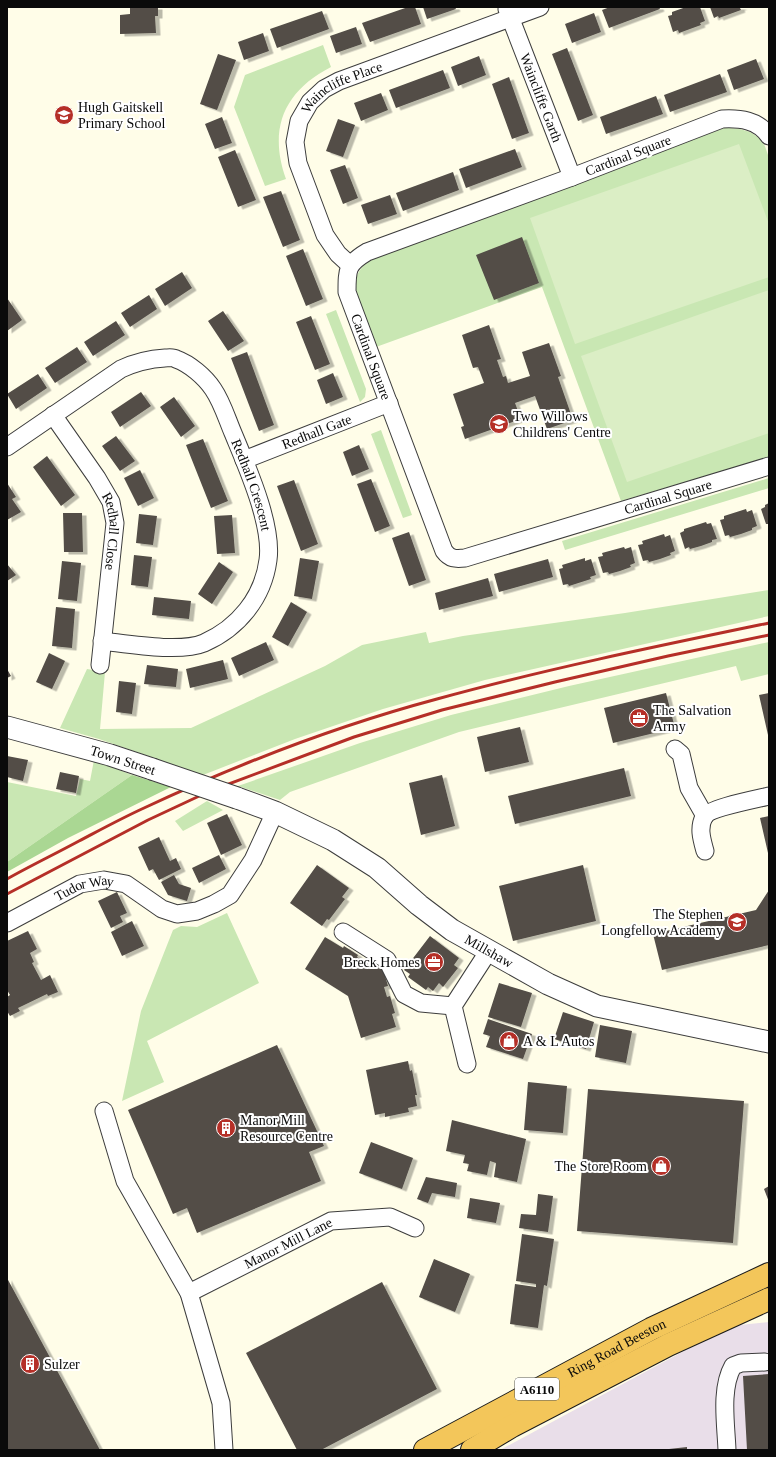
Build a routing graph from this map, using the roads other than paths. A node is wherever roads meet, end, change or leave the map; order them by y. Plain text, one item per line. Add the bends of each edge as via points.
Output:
1 (540, 7) edge
2 (509, 13) edge
3 (769, 136) edge
4 (572, 177) junction
5 (350, 266) junction
6 (389, 403) junction
7 (53, 415) junction
8 (7, 446) edge
9 (244, 460) junction
10 (769, 466) edge
11 (102, 641) junction
12 (100, 665) dead end
13 (7, 727) edge
14 (675, 749) dead end
15 (769, 796) edge
16 (237, 798) joint
17 (275, 812) junction
18 (705, 816) junction
19 (704, 851) dead end
20 (7, 923) edge
21 (343, 932) dead end
22 (488, 952) junction
23 (453, 1006) junction
24 (769, 1042) edge
25 (467, 1064) dead end
26 (104, 1111) dead end
27 (415, 1228) dead end
28 (769, 1274) edge
29 (188, 1294) junction
30 (769, 1299) edge
31 (765, 1362) dead end
32 (224, 1450) edge
33 (425, 1450) edge
34 (472, 1450) edge
35 (727, 1450) edge

1 - 2 street, Waincliffe Place
2 - 4 street, Waincliffe Garth
2 - 5 street, Waincliffe Place via 339,81 324,89 310,102 299,121 295,142 298,162 325,235
3 - 4 street, Cardinal Square via 764,129 751,121 722,119
4 - 5 street, Cardinal Square via 367,252 356,258
5 - 6 street, Cardinal Square via 347,292
6 - 9 street, Redhall Gate
6 - 10 street, Cardinal Square via 444,551 455,559
7 - 8 street, Redhall Crescent
7 - 9 street, Redhall Crescent via 121,369 137,362 175,358 198,372 213,389
7 - 11 street, Redhall Close via 111,502 115,523
9 - 11 street, Redhall Crescent via 269,538 268,561 262,584 239,621 222,634 203,643 181,647
11 - 12 street, Redhall Close
13 - 16 street, Town Street, bridge via 110,755
14 - 18 street via 681,754 689,788
15 - 18 street via 714,810
16 - 17 street, Millshaw
17 - 20 street, Tudor Way via 253,860 230,895 214,904 197,911 177,914 162,909 126,884 104,880 80,884
17 - 22 street, Millshaw via 333,840 377,868 452,930
18 - 19 street via 701,834
21 - 23 street via 387,960 404,994 421,1003
22 - 23 street
22 - 24 street, Millshaw via 548,984 597,1006
23 - 25 street
26 - 29 street via 125,1181
27 - 29 street, Manor Mill Lane via 390,1216 331,1221
28 - 33 highway, Ring Road Beeston / A6110 via 651,1329
29 - 32 street via 221,1403
30 - 34 highway, Ring Road Beeston / A6110 via 668,1345 519,1422
31 - 35 street via 741,1363 733,1366 728,1375 725,1388

